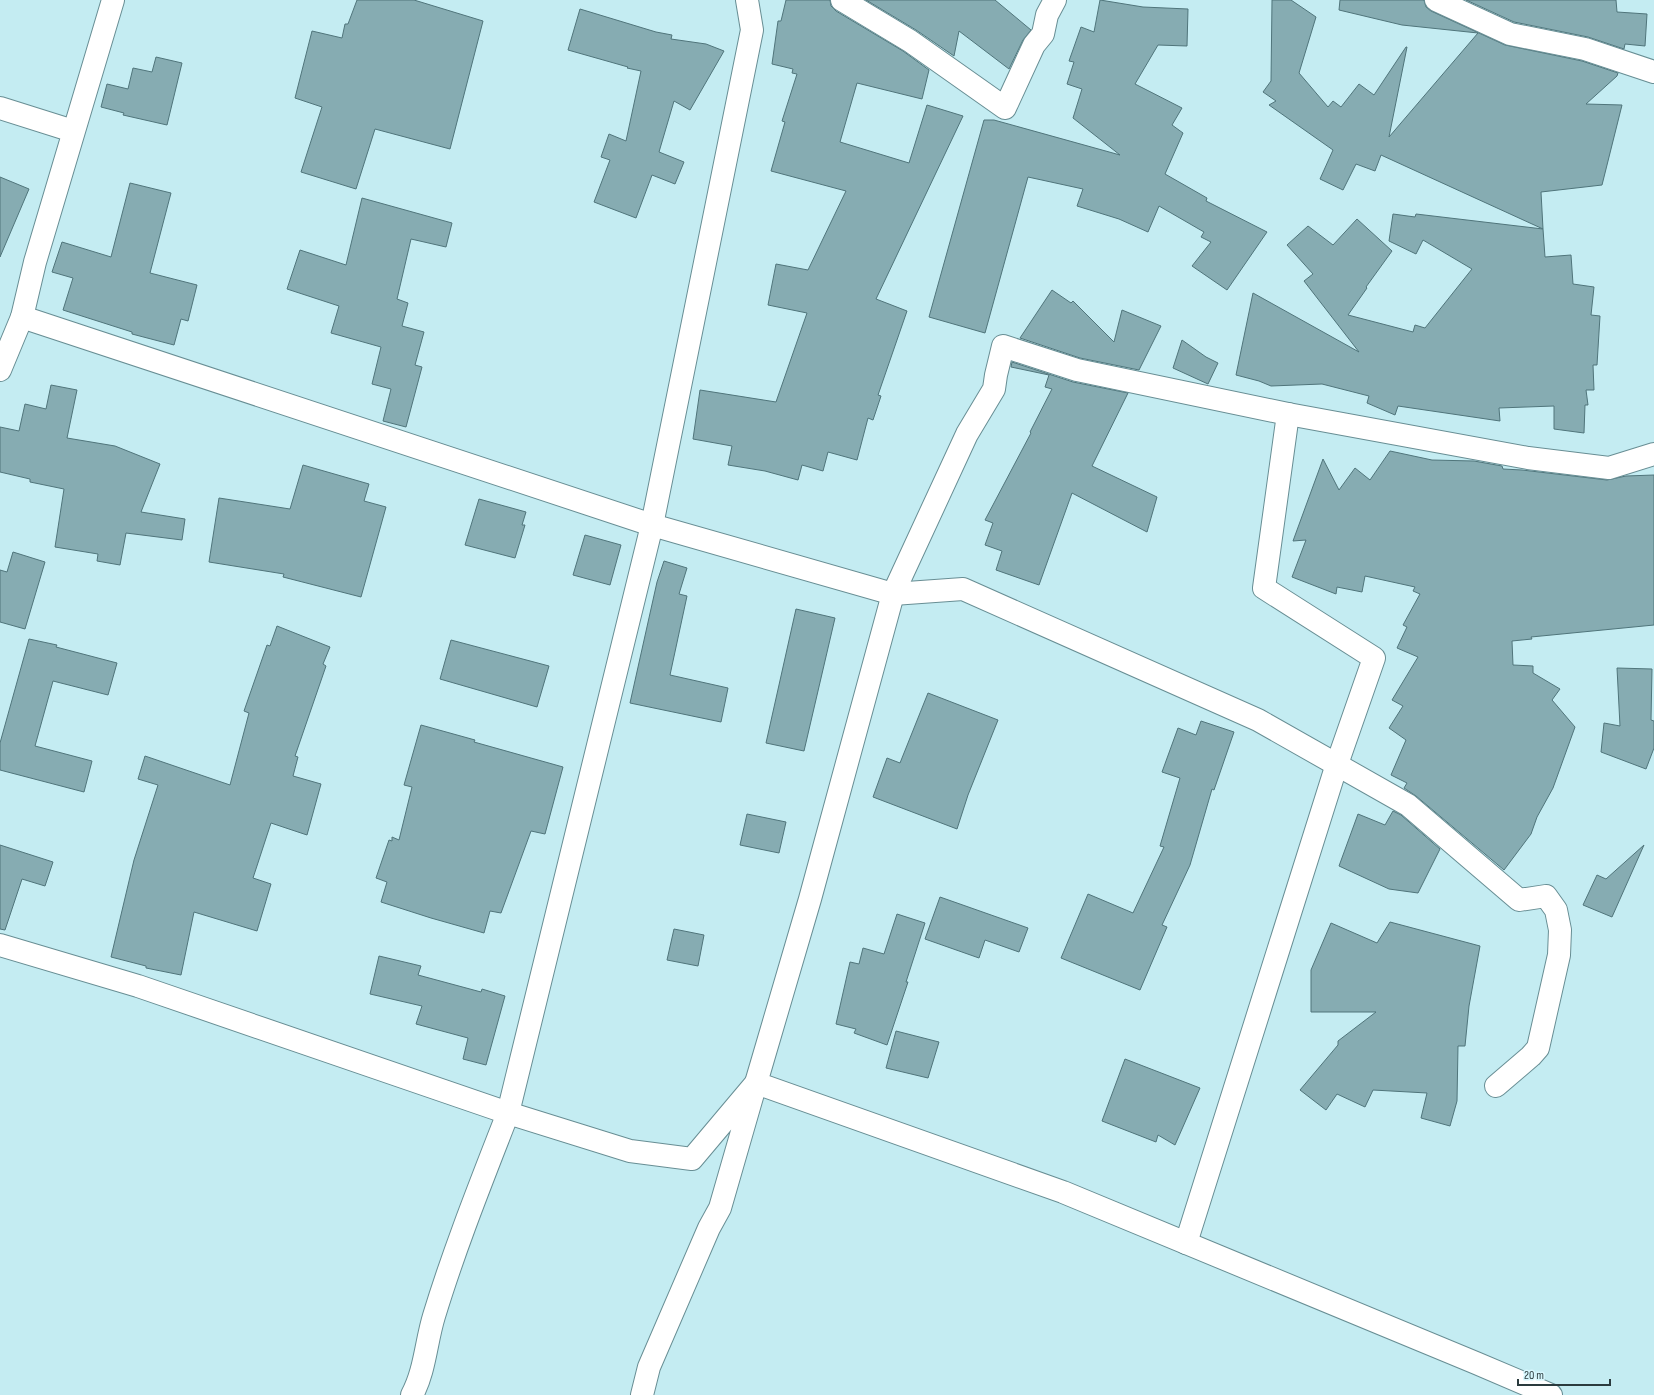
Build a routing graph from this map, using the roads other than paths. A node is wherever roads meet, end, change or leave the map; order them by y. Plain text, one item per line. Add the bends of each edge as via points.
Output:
1 (113, 0) edge
2 (747, 0) edge
3 (842, 0) edge
4 (1055, 0) edge
5 (1436, 0) edge
6 (1654, 72) edge
7 (0, 108) edge
8 (73, 131) junction
9 (22, 317) junction
10 (0, 370) edge
11 (1288, 414) junction
12 (1654, 454) edge
13 (652, 525) junction
14 (893, 594) junction
15 (1337, 764) junction
16 (0, 945) edge
17 (756, 1083) junction
18 (1496, 1086) dead end
19 (508, 1113) junction
20 (1186, 1243) junction
21 (412, 1395) edge
22 (642, 1395) edge
23 (1551, 1395) edge

1 - 8 street
2 - 13 street via 752,30
3 - 4 street via 910,41 1005,108 1034,45 1043,34 1047,15
5 - 6 street via 1510,34 1585,49
7 - 8 street
8 - 9 street via 35,262
9 - 10 street
9 - 13 street
11 - 12 street via 1528,458 1609,468
11 - 14 street via 1077,370 1002,346 994,389 966,434
11 - 15 street via 1264,588 1374,658
13 - 14 street
13 - 19 street
14 - 15 street via 963,589 1258,720
14 - 17 street via 810,899
15 - 18 street via 1408,805 1519,900 1546,896 1556,910 1560,930 1559,955 1538,1048
15 - 20 street
16 - 19 street via 138,986
17 - 19 street via 692,1159 630,1151
17 - 20 street via 1063,1192
17 - 22 street via 720,1208 649,1367
19 - 21 street via 474,1198 436,1309
20 - 23 street

